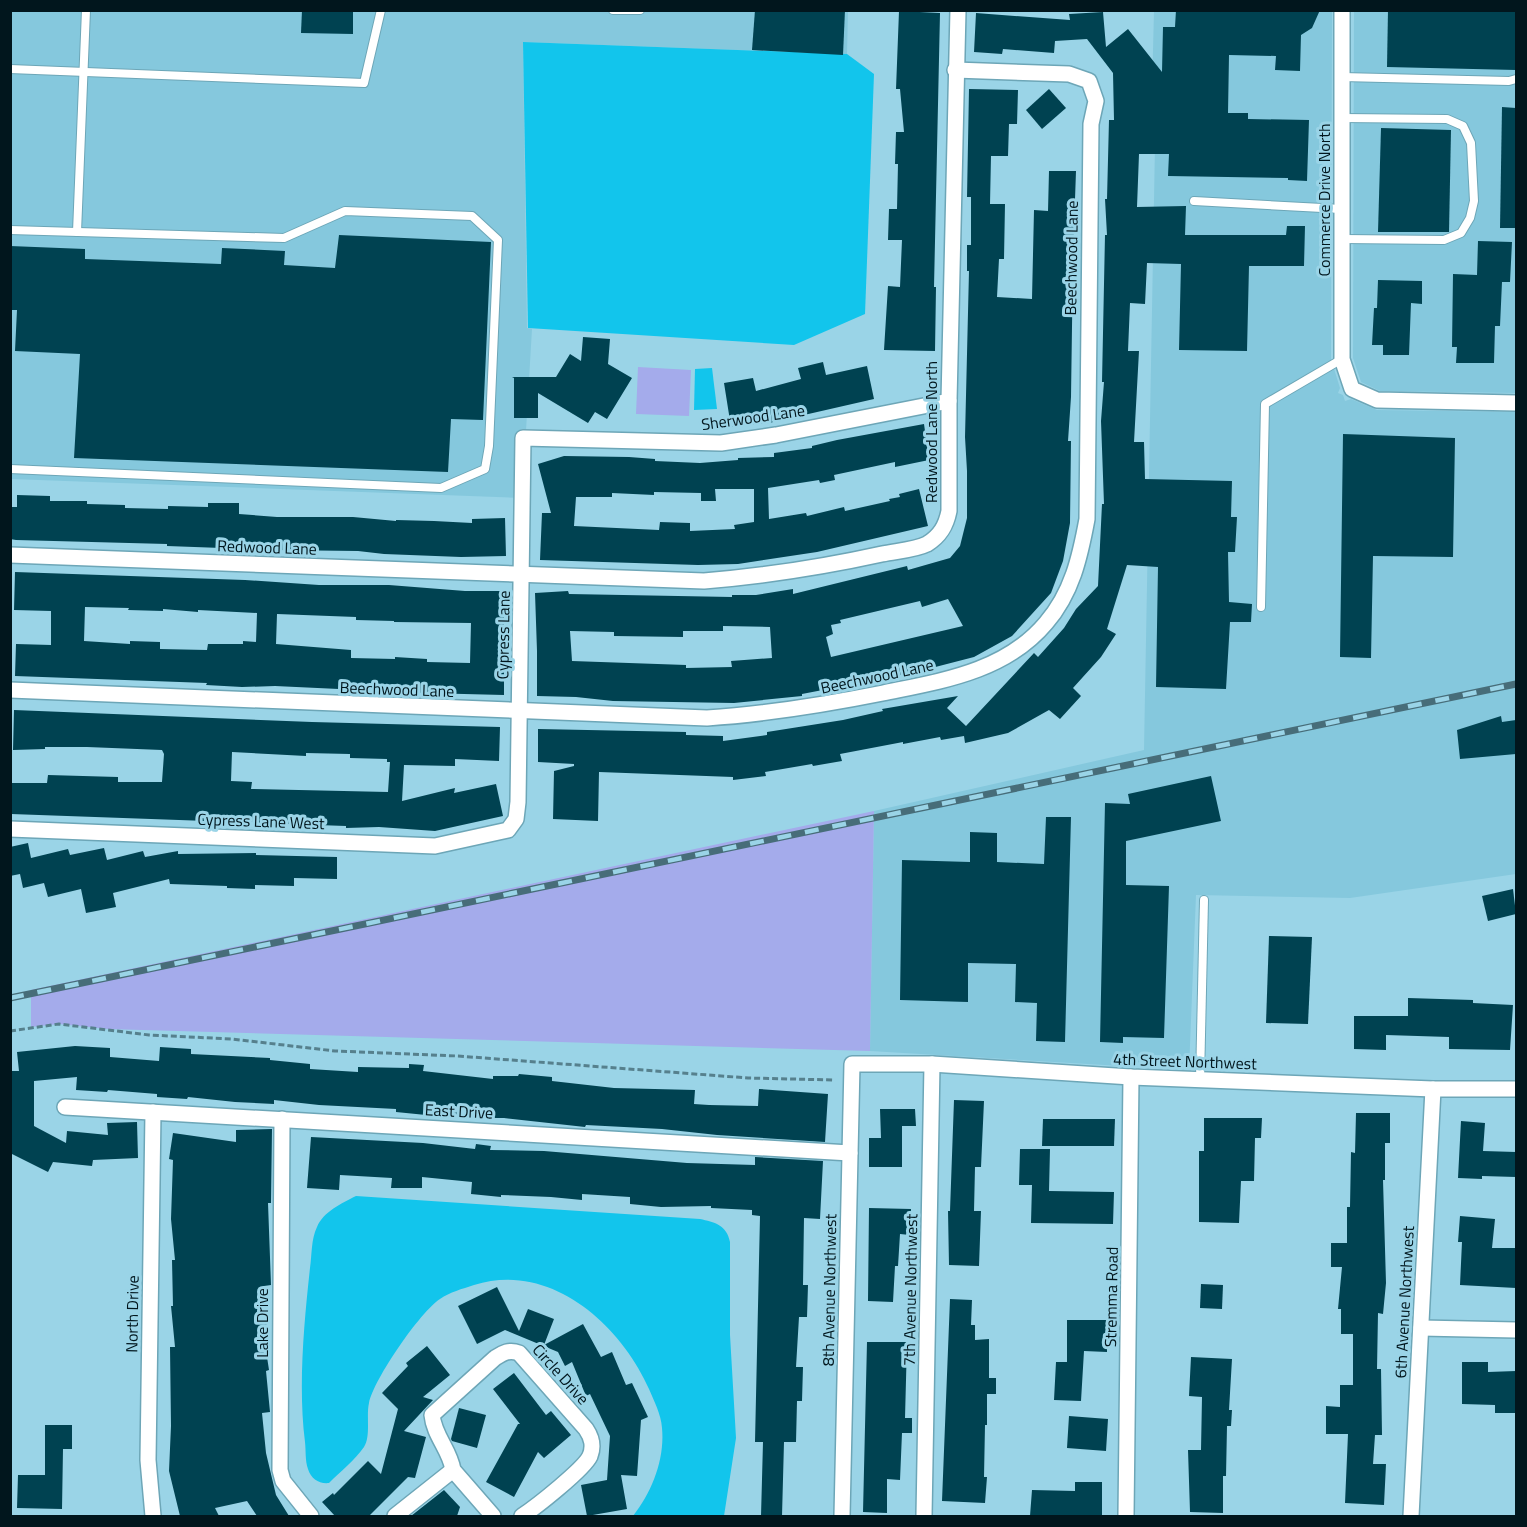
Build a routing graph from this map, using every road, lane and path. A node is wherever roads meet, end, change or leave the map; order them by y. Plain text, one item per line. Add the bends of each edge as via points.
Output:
1 (86, 10) edge
2 (381, 10) edge
3 (613, 10) edge
4 (640, 10) edge
5 (958, 10) edge
6 (1342, 10) edge
7 (10, 69) edge
8 (955, 70) junction
9 (83, 72) junction
10 (1342, 77) junction
11 (1516, 79) edge
12 (1342, 118) junction
13 (1194, 201) dead end
14 (1341, 209) junction
15 (10, 230) edge
16 (77, 232) junction
17 (1343, 239) junction
18 (1342, 359) junction
19 (949, 401) junction
20 (1516, 403) edge
21 (524, 438) joint
22 (10, 469) edge
23 (10, 555) edge
24 (522, 574) junction
25 (1261, 607) dead end
26 (10, 690) edge
27 (520, 712) junction
28 (10, 829) edge
29 (508, 830) joint
30 (1204, 900) dead end
31 (10, 1031) edge
32 (932, 1064) junction
33 (852, 1071) junction
34 (1131, 1077) junction
35 (1200, 1080) junction
36 (1433, 1089) junction
37 (1516, 1089) edge
38 (65, 1107) dead end
39 (153, 1112) junction
40 (282, 1119) junction
41 (850, 1152) junction
42 (1421, 1328) junction
43 (1516, 1330) edge
44 (453, 1470) junction
45 (153, 1516) edge
46 (311, 1516) edge
47 (395, 1516) edge
48 (493, 1516) edge
49 (522, 1516) edge
50 (842, 1516) edge
51 (924, 1516) edge
52 (1126, 1516) edge
53 (1411, 1516) edge

1 - 9 lane
2 - 9 lane via 364,83
3 - 4 lane
5 - 8 street, Redwood Lane North
6 - 10 street, Commerce Drive North
7 - 9 lane
8 - 19 street, Redwood Lane North
8 - 27 street, Beechwood Lane via 1069,74 1089,81 1096,100 1091,124 1087,519 1068,592 1046,624 1022,647 955,678 767,714 707,718
9 - 16 lane
10 - 11 lane
10 - 12 street, Commerce Drive North
12 - 14 street, Commerce Drive North
12 - 17 lane via 1447,119 1463,126 1471,143 1474,201 1461,233 1444,240
13 - 14 lane
14 - 17 street, Commerce Drive North
15 - 16 lane
16 - 22 lane via 284,238 345,211 472,216 498,240 485,469 441,488
17 - 18 street, Commerce Drive North
18 - 20 street, Commerce Drive North via 1352,389 1377,400
18 - 25 lane via 1264,404
19 - 21 street, Sherwood Lane via 721,443
19 - 24 street, Redwood Lane North via 949,511 939,535 924,545 765,576 704,580
21 - 24 street, Cypress Lane
23 - 24 street, Redwood Lane
24 - 27 street, Cypress Lane
26 - 27 street, Beechwood Lane
27 - 29 street, Cypress Lane via 518,802 516,819
28 - 29 street, Cypress Lane West via 435,846
30 - 35 lane
31 - 33 path via 59,1024 336,1050 829,1081
32 - 33 street, 4th Street Northwest
32 - 34 street, 4th Street Northwest
32 - 51 street, 7th Avenue Northwest
33 - 41 street, 8th Avenue Northwest
34 - 35 street, 4th Street Northwest
34 - 52 street, Stremma Road
35 - 36 street, 4th Street Northwest
36 - 37 street, 4th Street Northwest
36 - 42 street, 6th Avenue Northwest
38 - 39 street, East Drive
39 - 40 street, East Drive
39 - 45 street, North Drive via 148,1460
40 - 41 street, East Drive
40 - 46 street, Lake Drive via 280,1470 283,1481
41 - 50 street, 8th Avenue Northwest
42 - 43 street
42 - 53 street, 6th Avenue Northwest
44 - 47 street
44 - 48 street, Circle Drive
44 - 49 street, Circle Drive via 432,1415 495,1358 513,1350 519,1353 586,1429 592,1446 586,1464

